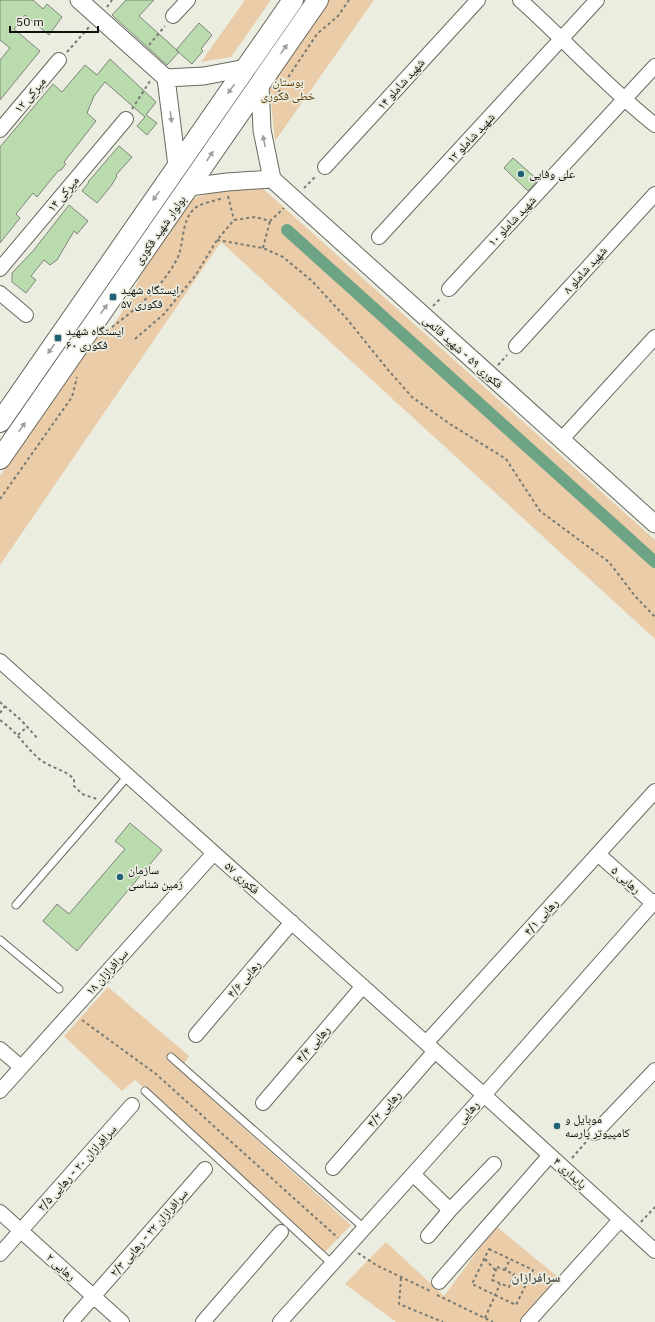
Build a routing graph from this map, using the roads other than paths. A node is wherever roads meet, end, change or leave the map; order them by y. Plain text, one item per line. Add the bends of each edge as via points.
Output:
1 (79, 0) edge
2 (188, 0) edge
3 (293, 0) edge
4 (318, 0) edge
5 (478, 0) edge
6 (520, 0) edge
7 (597, 0) edge
8 (173, 16) road end
9 (562, 38) junction
10 (60, 60) road end
11 (655, 66) edge
12 (246, 68) junction
13 (162, 74) junction
14 (260, 84) junction
15 (624, 101) junction
16 (126, 119) road end
17 (655, 125) edge
18 (0, 130) edge
19 (176, 166) junction
20 (325, 167) road end
21 (272, 179) junction
22 (189, 187) junction
23 (655, 194) edge
24 (379, 237) dead end
25 (0, 269) edge
26 (449, 289) road end
27 (0, 293) edge
28 (26, 315) dead end
29 (655, 337) edge
30 (516, 346) road end
31 (0, 422) edge
32 (561, 440) junction
33 (0, 459) edge
34 (655, 524) edge
35 (0, 661) edge
36 (128, 776) junction
37 (655, 790) edge
38 (214, 853) junction
39 (598, 854) junction
40 (654, 903) edge
41 (16, 906) dead end
42 (292, 922) junction
43 (0, 940) edge
44 (363, 986) junction
45 (59, 989) dead end
46 (196, 1035) dead end
47 (430, 1047) junction
48 (0, 1049) edge
49 (171, 1057) dead end
50 (21, 1068) junction
51 (655, 1070) edge
52 (0, 1091) edge
53 (145, 1091) dead end
54 (484, 1095) junction
55 (263, 1103) dead end
56 (132, 1105) dead end
57 (595, 1133) road end
58 (550, 1155) junction
59 (494, 1164) dead end
60 (333, 1168) dead end
61 (205, 1169) dead end
62 (413, 1174) junction
63 (450, 1210) junction
64 (0, 1212) edge
65 (620, 1220) junction
66 (364, 1228) junction
67 (21, 1231) junction
68 (281, 1232) dead end
69 (428, 1236) dead end
70 (655, 1251) edge
71 (0, 1254) edge
72 (332, 1264) junction
73 (439, 1282) dead end
74 (94, 1297) junction
75 (71, 1322) edge
76 (122, 1322) edge
77 (203, 1322) edge
78 (280, 1322) edge
79 (528, 1322) edge

1 - 13 street
2 - 8 street
3 - 12 main road, بولوار شهید فکوری
14 -> 4 main road, بولوار شهید فکوری
5 - 20 street, شهید شاملو ۱۴
6 - 9 street
7 - 9 street, شهید شاملو ۱۲
9 - 15 street
9 - 24 street, شهید شاملو ۱۲
10 - 18 street, میرکی ۱۲
11 - 15 street, شهید شاملو ۱۰
12 - 13 street via 204,76
12 -> 19 main road, بولوار شهید فکوری
13 -> 19 street
21 -> 14 street via 262,130
22 -> 14 main road, بولوار شهید فکوری
15 - 17 street
15 - 26 street, شهید شاملو ۱۰
16 - 25 street, میرکی ۱۴
19 -> 31 main road, بولوار شهید فکوری
21 - 22 street via 228,189
21 - 32 street, فکوری ۵۹ - شهید قائمی
33 -> 22 main road, بولوار شهید فکوری
23 - 30 street, شهید شاملو ۸
27 - 28 street
29 - 32 street
32 - 34 street, فکوری ۵۹ - شهید قائمی
35 - 36 street, فکوری ۵۷
36 - 38 street, فکوری ۵۷
36 - 41 lane
37 - 39 street, رهایی ۴/۱
38 - 42 street, فکوری ۵۷
38 - 50 street, سرافرازان ۱۸
39 - 40 street, رهایی ۵
39 - 47 street, رهایی ۴/۱
40 - 54 street, رهایی
42 - 44 street, فکوری ۵۷
42 - 46 street, رهایی ۴/۶
43 - 45 lane
44 - 47 street, فکوری ۵۷
44 - 55 street, رهایی ۴/۴
47 - 54 street, فکوری ۵۷
47 - 60 street, رهایی ۴/۲
48 - 50 street
49 - 66 lane
50 - 52 street, سرافرازان ۱۸
51 - 57 street
53 - 72 lane
54 - 58 street, پایداری ۴
54 - 62 street, رهایی
56 - 67 street, سرافرازان ۲۰ - رهایی ۲/۵
58 - 65 street, پایداری ۴
58 - 73 street
59 - 63 street
61 - 74 street, سرافرازان ۲۲ - رهایی ۲/۳
62 - 63 street
62 - 66 street, رهایی
63 - 69 street
64 - 67 street, رهایی ۲
65 - 70 street, پایداری ۴
65 - 79 street
66 - 72 street, رهایی
67 - 71 street, سرافرازان ۲۰ - رهایی ۲/۵
67 - 74 street, رهایی ۲
68 - 77 street
72 - 78 street, رهایی
74 - 75 street, سرافرازان ۲۲ - رهایی ۲/۳
74 - 76 street, رهایی ۲

